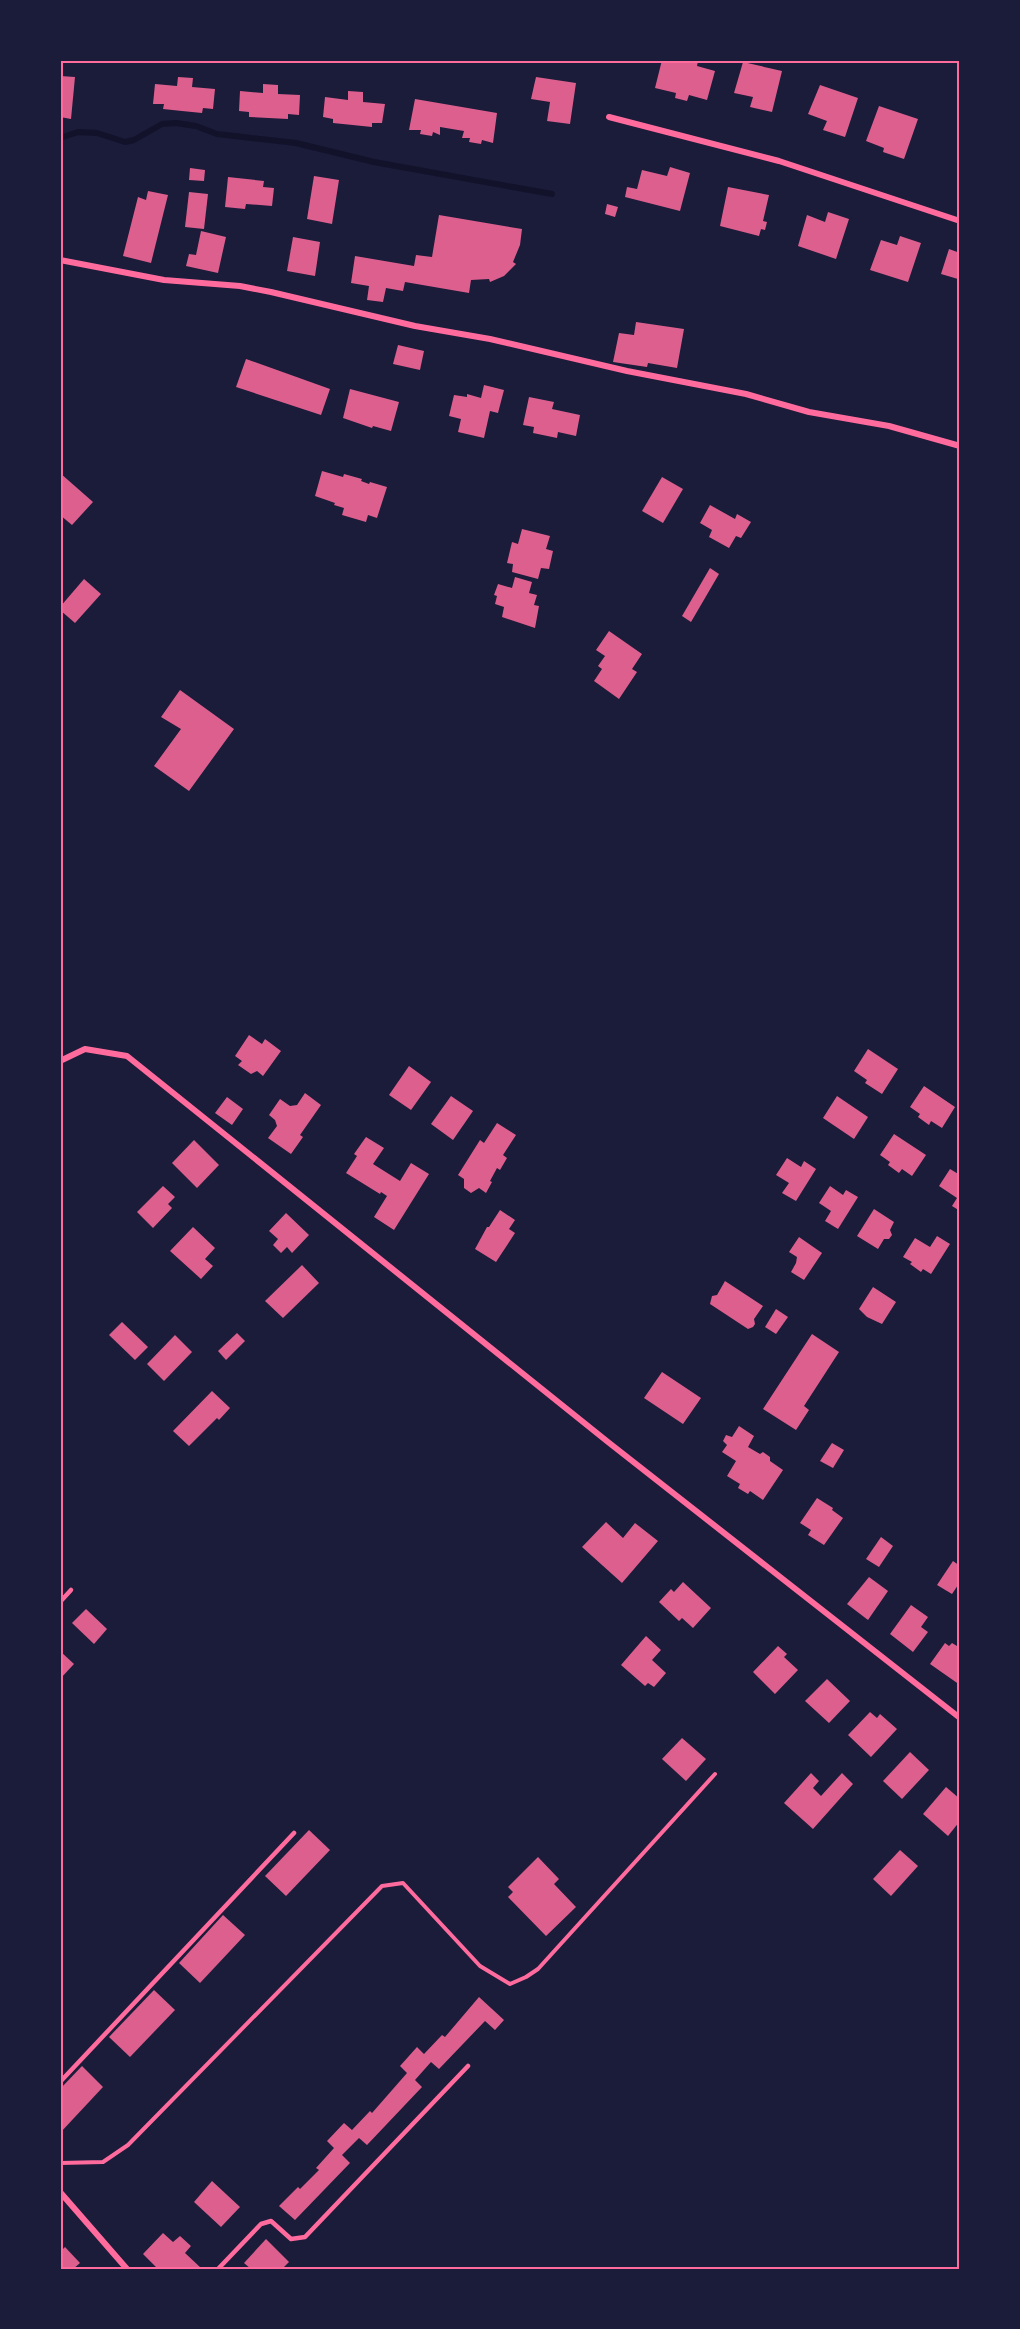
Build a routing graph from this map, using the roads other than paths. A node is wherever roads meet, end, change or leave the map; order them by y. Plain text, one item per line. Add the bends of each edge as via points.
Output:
1 (609, 117) dead end
2 (960, 221) edge
3 (60, 260) edge
4 (960, 446) edge
5 (60, 1061) edge
6 (71, 1590) dead end
7 (60, 1602) edge
8 (960, 1718) edge
9 (294, 1833) dead end
10 (468, 2066) dead end
11 (60, 2082) edge
12 (60, 2192) edge
13 (127, 2269) edge
14 (218, 2269) edge

1 - 2 street via 779,162
3 - 4 street via 165,280 271,292 415,326 746,394
5 - 8 street via 86,1049 127,1056 616,1449
6 - 7 lane
9 - 11 lane
10 - 14 lane via 304,2237 291,2239 271,2221 261,2224
12 - 13 street

